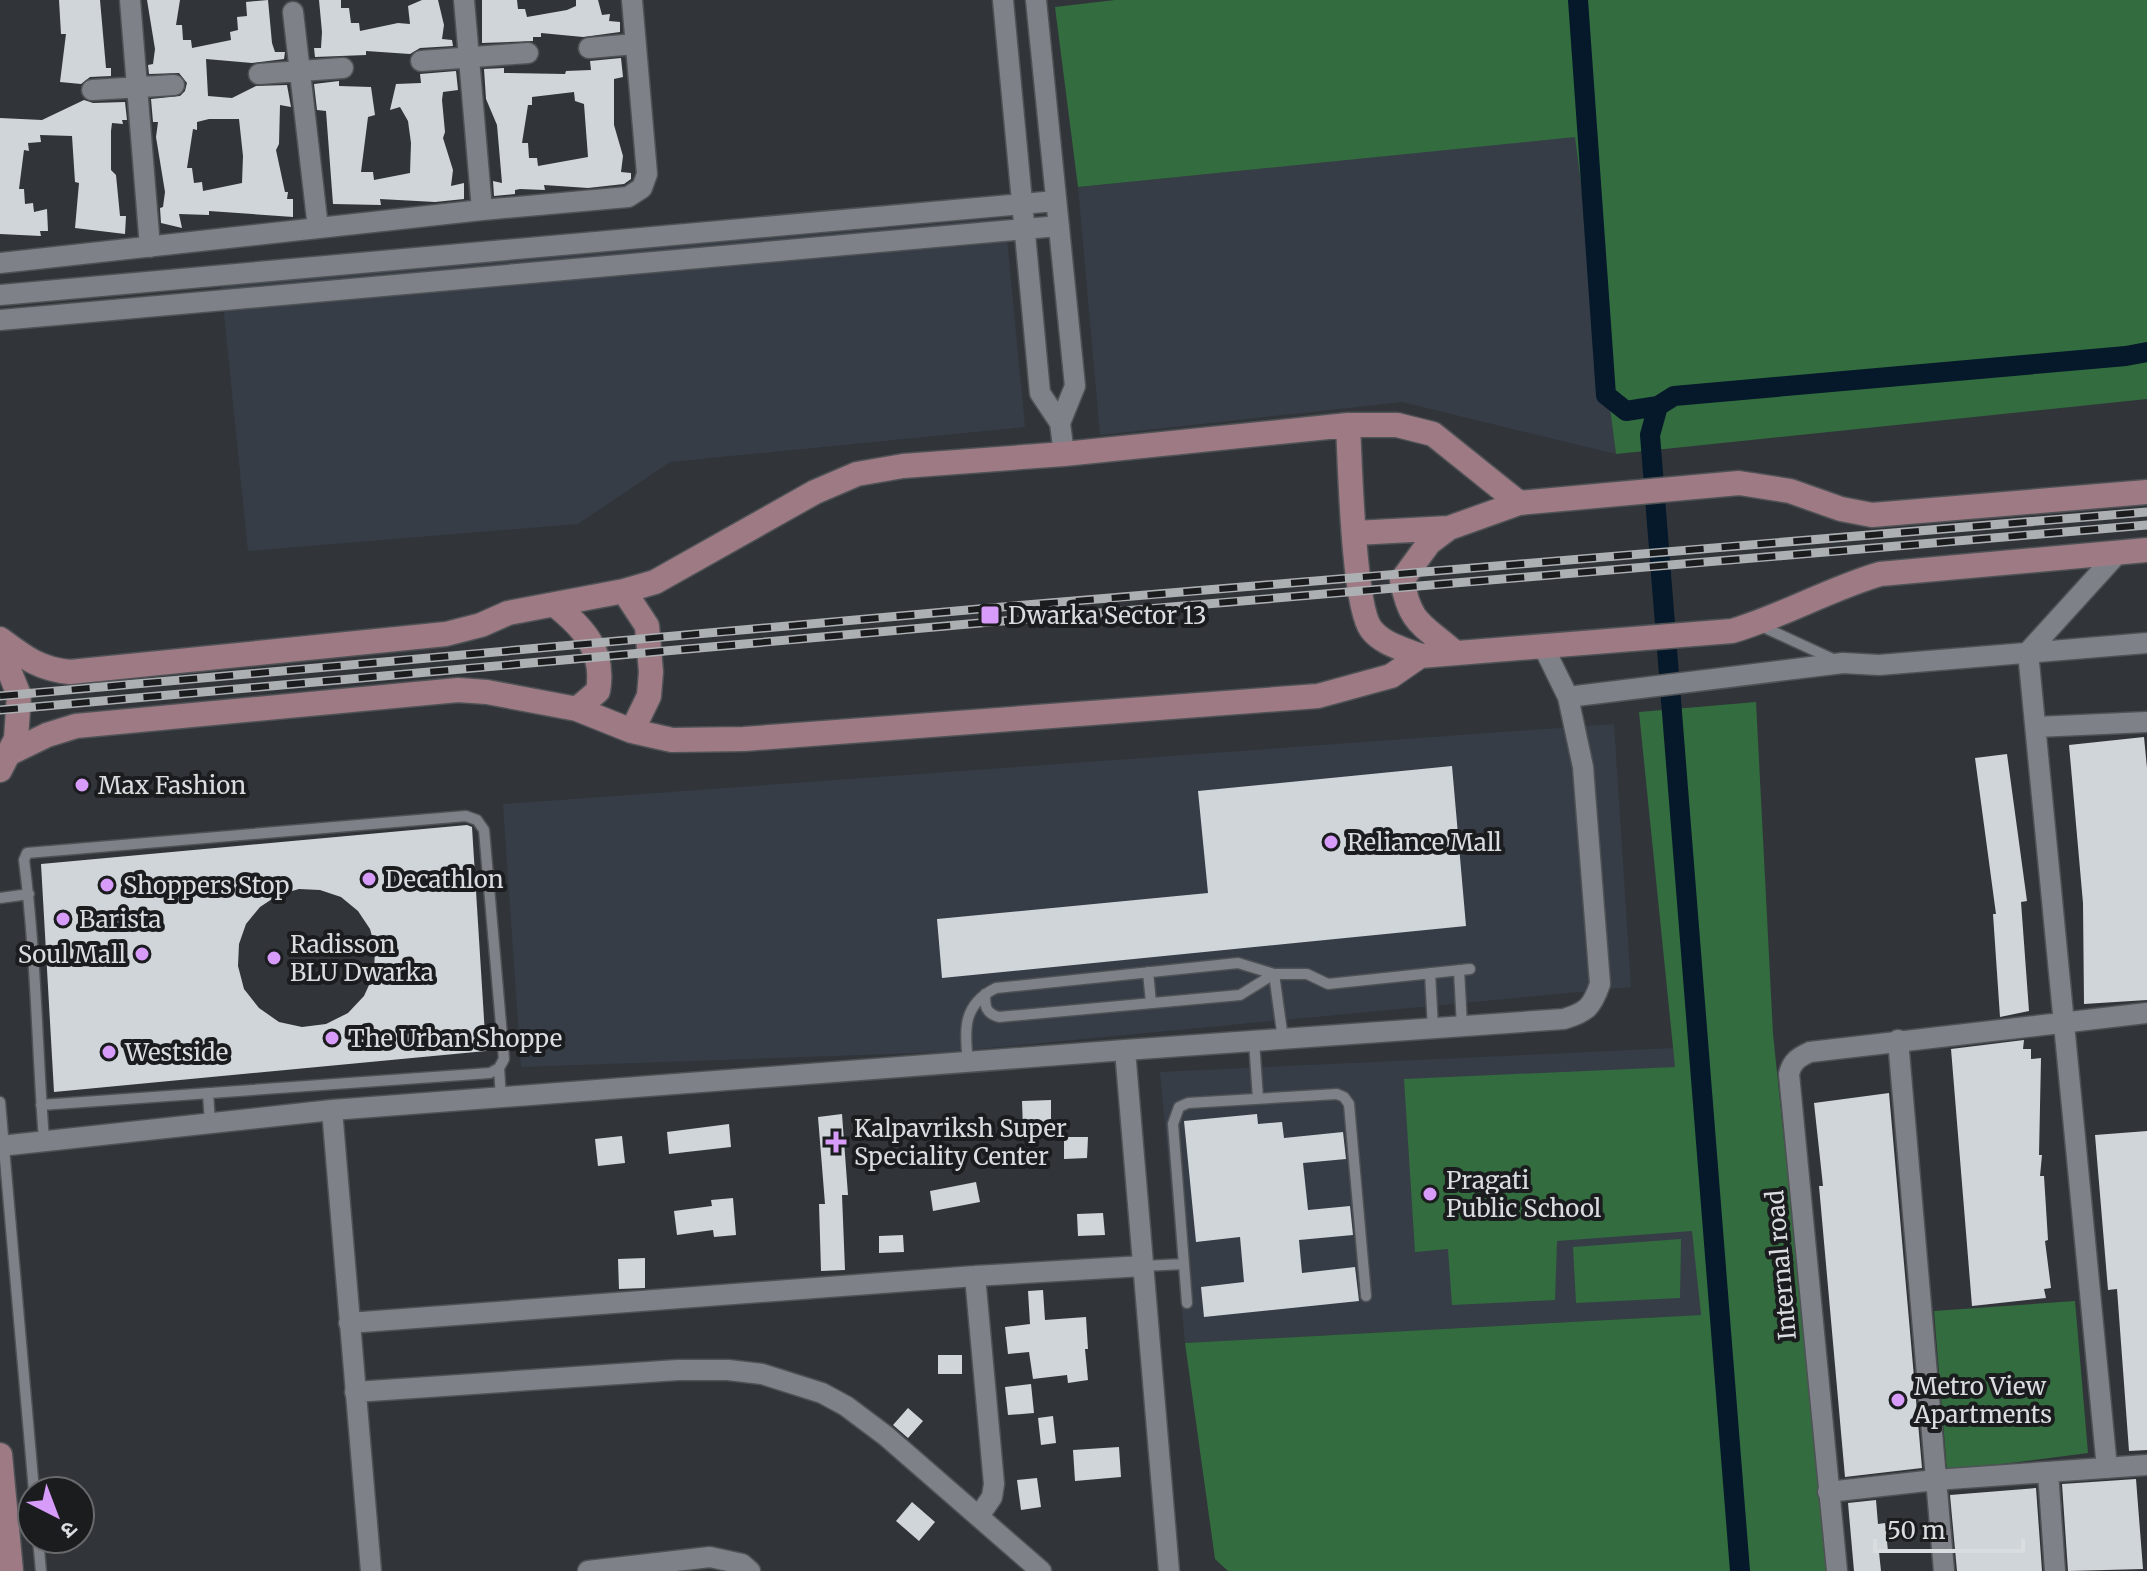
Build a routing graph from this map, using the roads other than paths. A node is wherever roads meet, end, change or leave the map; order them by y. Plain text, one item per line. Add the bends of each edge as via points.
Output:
1 (130, 0) edge
2 (464, 0) edge
3 (632, 0) edge
4 (1003, 0) edge
5 (1036, 0) edge
6 (293, 12) dead end
7 (635, 44) junction
8 (589, 48) dead end
9 (528, 53) dead end
10 (469, 58) junction
11 (421, 61) dead end
12 (343, 68) dead end
13 (300, 72) junction
14 (259, 74) dead end
15 (174, 85) dead end
16 (137, 88) junction
17 (92, 90) dead end
18 (1056, 201) junction
19 (1023, 205) junction
20 (482, 210) junction
21 (1059, 226) junction
22 (318, 228) junction
23 (1025, 230) junction
24 (150, 247) junction
25 (0, 263) edge
26 (0, 295) edge
27 (0, 320) edge
28 (1060, 423) junction
29 (1348, 425) junction
30 (1064, 454) junction
31 (2147, 492) edge
32 (1519, 503) junction
33 (1449, 528) junction
34 (1355, 533) junction
35 (2147, 550) edge
36 (2118, 553) junction
37 (624, 591) junction
38 (555, 605) junction
39 (1757, 624) junction
40 (0, 639) edge
41 (2147, 643) edge
42 (1543, 646) junction
43 (0, 648) edge
44 (1453, 651) junction
45 (2028, 652) junction
46 (1420, 656) junction
47 (1843, 663) junction
48 (1568, 697) junction
49 (577, 709) junction
50 (2147, 722) edge
51 (2036, 727) junction
52 (632, 731) junction
53 (4, 762) edge
54 (29, 894) junction
55 (0, 898) edge
56 (1148, 972) junction
57 (1430, 973) junction
58 (1274, 974) junction
59 (985, 994) junction
60 (1151, 1003) junction
61 (2147, 1013) edge
62 (2064, 1022) junction
63 (1462, 1026) junction
64 (1433, 1028) junction
65 (1283, 1039) junction
66 (1898, 1040) junction
67 (1254, 1041) junction
68 (1125, 1050) junction
69 (968, 1061) junction
70 (499, 1068) junction
71 (208, 1093) junction
72 (502, 1098) junction
73 (1258, 1099) junction
74 (0, 1102) edge
75 (41, 1105) junction
76 (332, 1110) junction
77 (210, 1123) junction
78 (44, 1141) junction
79 (2, 1146) edge
80 (1184, 1264) junction
81 (1143, 1266) junction
82 (975, 1276) junction
83 (1366, 1296) dead end
84 (1187, 1303) dead end
85 (349, 1323) junction
86 (355, 1392) junction
87 (0, 1455) edge
88 (2147, 1465) edge
89 (2107, 1468) junction
90 (2048, 1472) junction
91 (33, 1475) edge
92 (1935, 1480) junction
93 (1828, 1492) junction
94 (979, 1516) junction
95 (11, 1571) edge
96 (371, 1571) edge
97 (588, 1571) edge
98 (750, 1571) edge
99 (1041, 1571) edge
100 (1169, 1571) edge
101 (1837, 1571) edge
102 (1944, 1571) edge
103 (2055, 1571) edge

1 - 16 street
2 - 10 street
3 - 7 street
4 - 19 street
5 - 18 street
6 - 13 street
7 - 8 street
7 - 20 street via 647,174 642,188 628,197
9 - 10 street
10 - 11 street
10 - 20 street
12 - 13 street
13 - 14 street
13 - 22 street
15 - 16 street
16 - 17 street
16 - 24 street
18 - 19 street
18 - 21 street
19 - 23 street
19 - 26 street
20 - 22 street
21 - 23 street
21 - 28 street via 1075,386
22 - 24 street
23 - 27 street
23 - 28 street via 1040,393
24 - 25 street
28 - 30 street
29 - 30 street
29 - 32 street via 1397,425 1433,434
29 - 34 street
30 - 37 street via 857,474 655,582
31 - 32 street via 1872,515 1790,491 1739,483
32 - 33 street
33 - 34 street
33 - 44 street via 1429,543 1402,580 1412,616
34 - 46 street via 1371,630
35 - 36 street
36 - 39 street via 1880,574
36 - 45 street
37 - 38 street
37 - 52 street via 647,626 651,672 649,696
38 - 40 street via 508,613 446,634 70,672 32,662
38 - 49 street via 587,633 600,679 598,691
39 - 42 street via 1732,631
39 - 47 lane
41 - 45 street
42 - 44 street
42 - 48 street
43 - 53 street via 19,695 16,739
44 - 46 street
45 - 47 street via 1879,665
45 - 51 street
46 - 52 street via 1391,676 1318,696 744,739 672,740
47 - 48 street
48 - 63 street via 1583,767 1600,984 1595,1000 1573,1016
49 - 52 street
49 - 53 street via 458,690 76,726 47,735
50 - 51 street
51 - 62 street
54 - 55 lane
54 - 70 lane via 24,860 34,851 466,816 477,820 484,830 504,1059
54 - 75 lane
56 - 58 lane via 1238,963
56 - 59 lane via 996,988
56 - 60 lane
57 - 58 lane via 1328,984 1307,974
57 - 63 lane via 1465,969
57 - 64 lane
58 - 60 lane via 1240,995
58 - 65 lane
59 - 60 lane via 985,1007 999,1017
59 - 69 lane via 969,1010 965,1025
61 - 62 street
62 - 66 street, Internal road
62 - 89 street
63 - 64 street
64 - 65 street
65 - 67 street
66 - 92 street
66 - 93 street, Internal road via 1810,1052 1795,1060 1789,1074
67 - 68 street
67 - 73 lane
68 - 69 street
68 - 81 street
69 - 72 street
70 - 71 lane via 490,1073
70 - 72 lane
71 - 75 lane
71 - 77 lane
72 - 76 street
73 - 80 lane via 1188,1103 1175,1114
73 - 83 lane via 1337,1094 1349,1104
74 - 79 lane
75 - 78 lane
76 - 77 street
76 - 85 street
77 - 78 street
78 - 79 street
79 - 91 lane
80 - 81 lane
80 - 84 lane
81 - 82 street
81 - 100 street
82 - 85 street
82 - 94 street via 994,1484
85 - 86 street
86 - 94 street via 678,1370 762,1374 846,1406
86 - 96 street
87 - 95 street
88 - 89 street
89 - 90 street
90 - 92 street
90 - 103 street
92 - 93 street
92 - 102 street
93 - 101 street, Internal road
94 - 99 street
97 - 98 street via 710,1557

